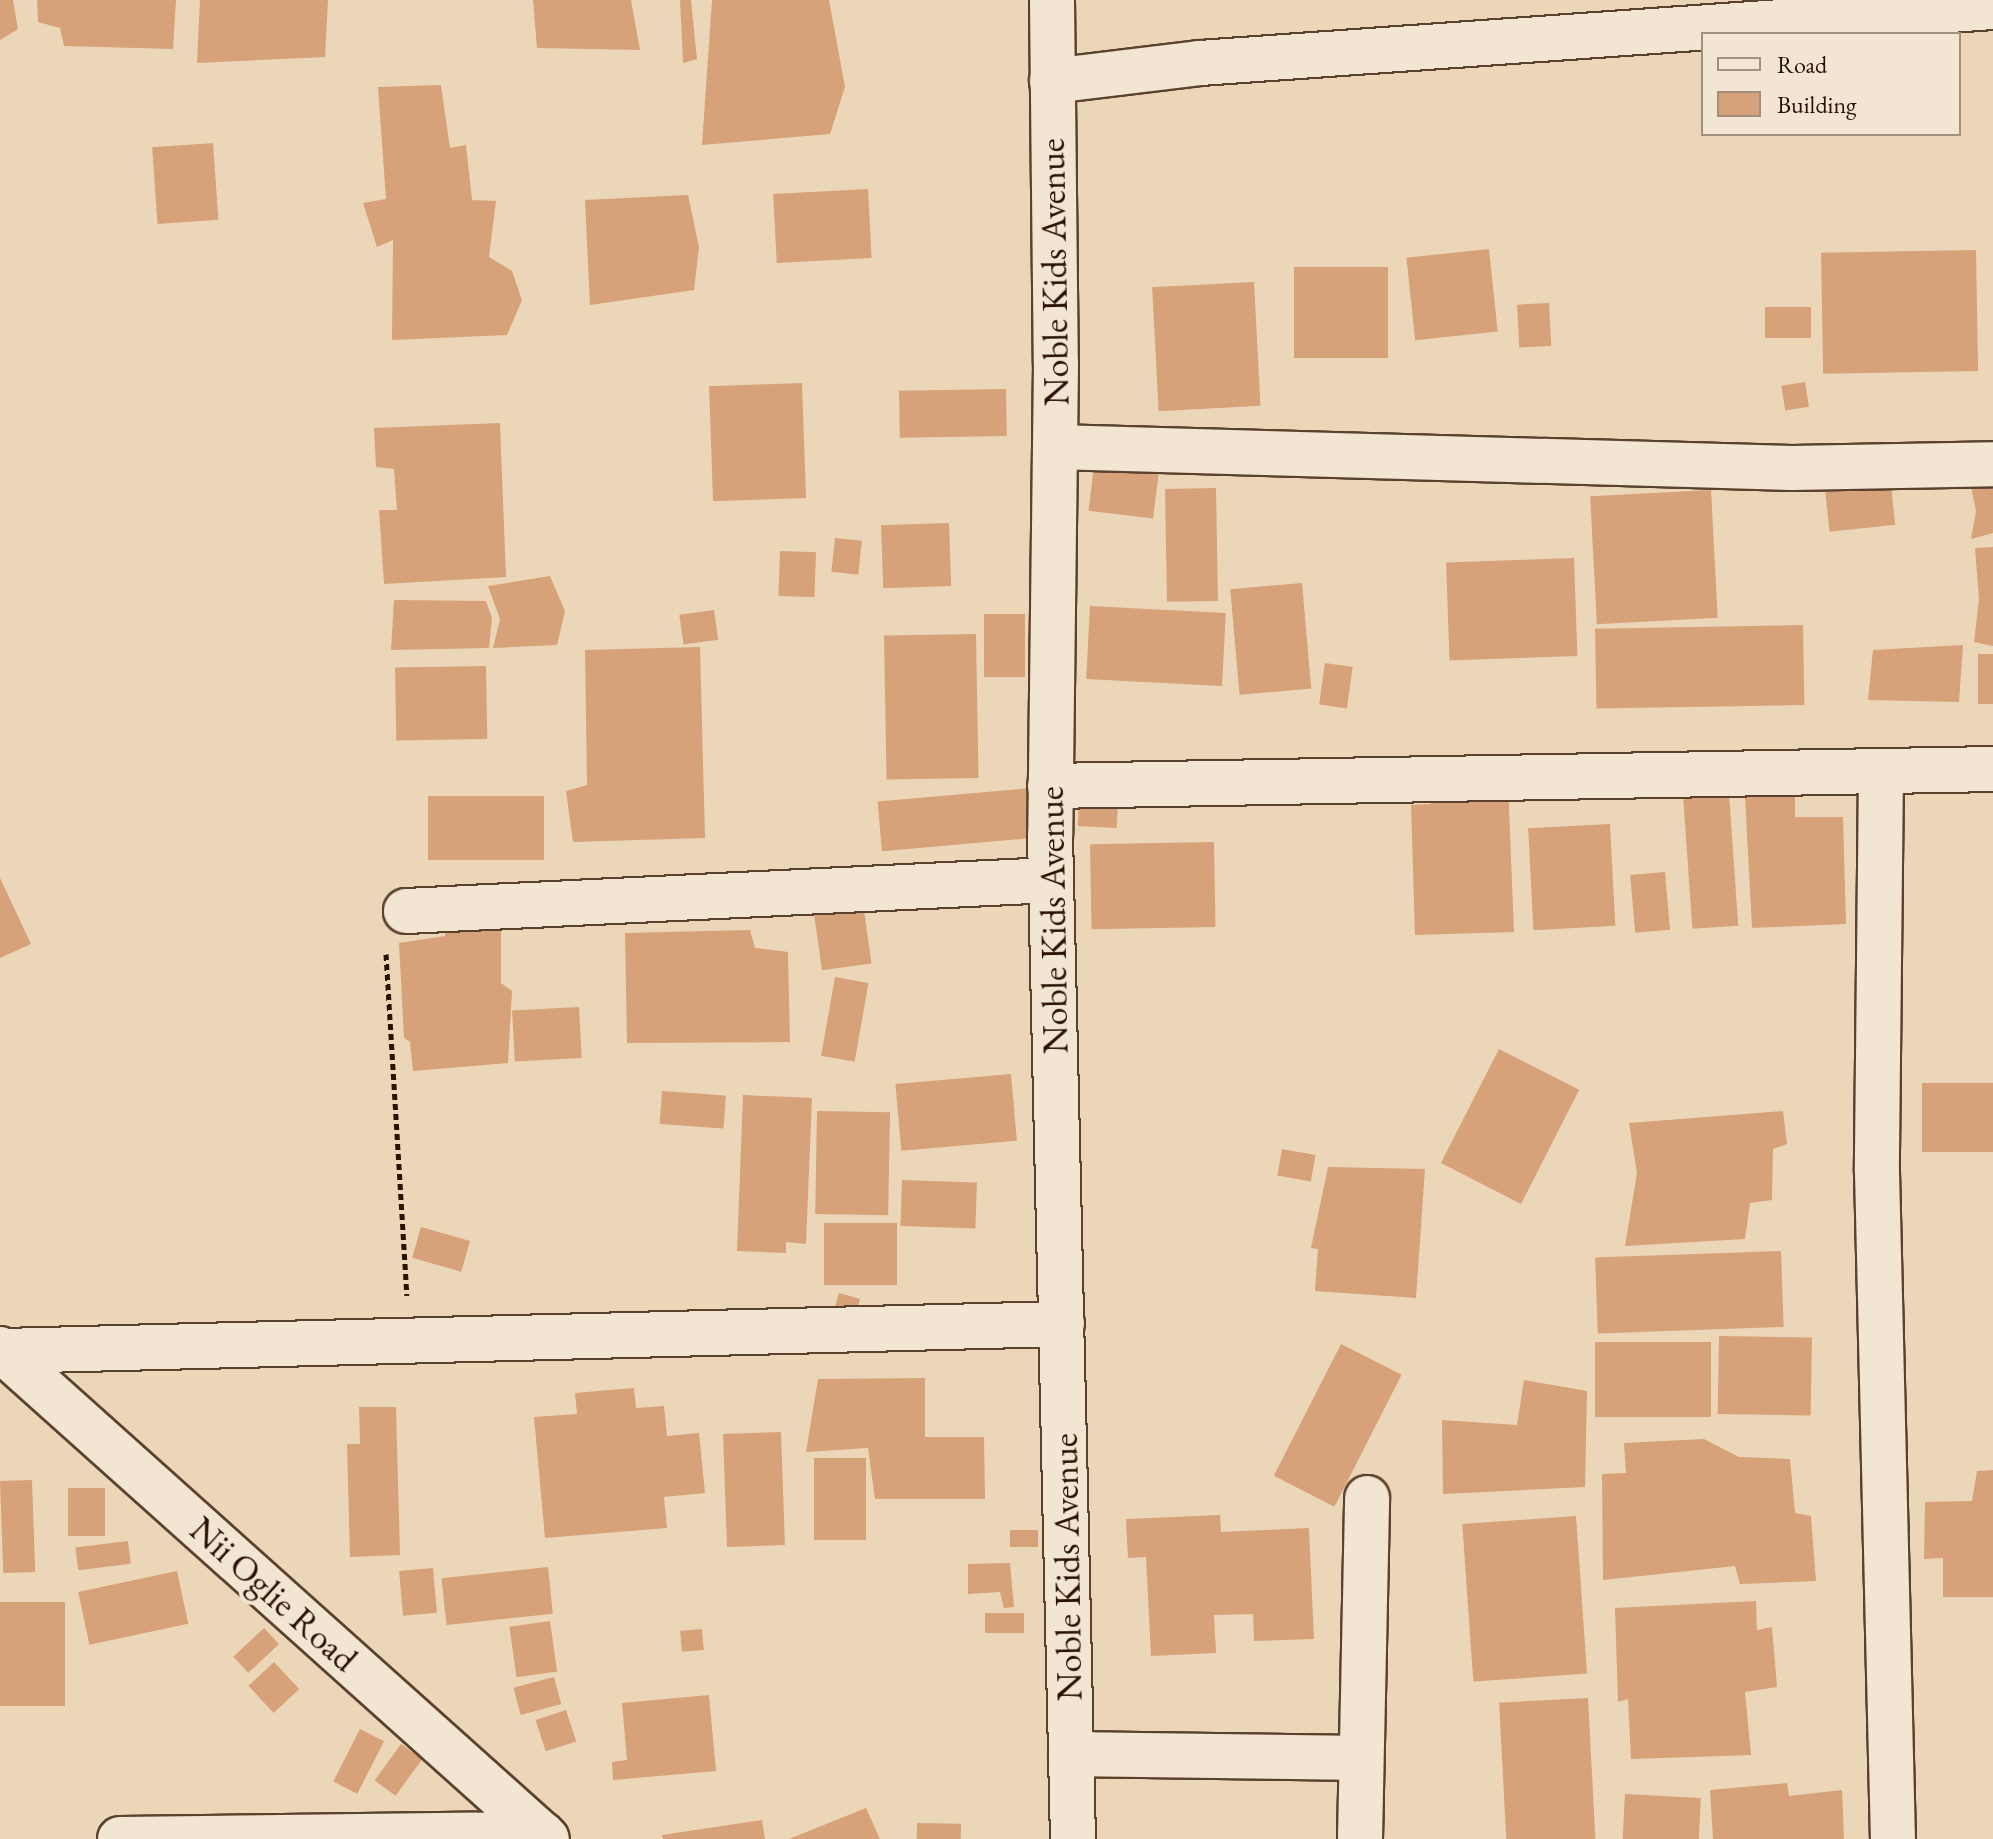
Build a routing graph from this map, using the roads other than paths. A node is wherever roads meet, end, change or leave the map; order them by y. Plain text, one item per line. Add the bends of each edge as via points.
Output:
1 (1052, 0) edge
2 (1993, 7) edge
3 (1052, 81) junction
4 (1055, 447) junction
5 (1993, 464) edge
6 (1993, 769) edge
7 (1881, 771) junction
8 (1050, 786) junction
9 (1051, 880) junction
10 (396, 927) road end
11 (1062, 1324) junction
12 (2, 1350) edge
13 (1367, 1498) dead end
14 (1071, 1754) junction
15 (1361, 1758) junction
16 (545, 1836) edge
17 (120, 1839) edge
18 (1073, 1839) edge
19 (1360, 1839) edge
20 (1893, 1839) edge

1 - 3 street, Noble Kids Avenue
2 - 3 street via 1200,63
3 - 4 street, Noble Kids Avenue
4 - 5 street via 1792,468
4 - 8 street, Noble Kids Avenue
6 - 7 street
7 - 8 street
7 - 20 street via 1877,1172
8 - 9 street, Noble Kids Avenue
9 - 10 street
9 - 11 street, Noble Kids Avenue
11 - 12 street
11 - 14 street, Noble Kids Avenue
12 - 16 street, Nii Oglie Road
13 - 15 street
14 - 15 street
14 - 18 street, Noble Kids Avenue
15 - 19 street
16 - 17 street

